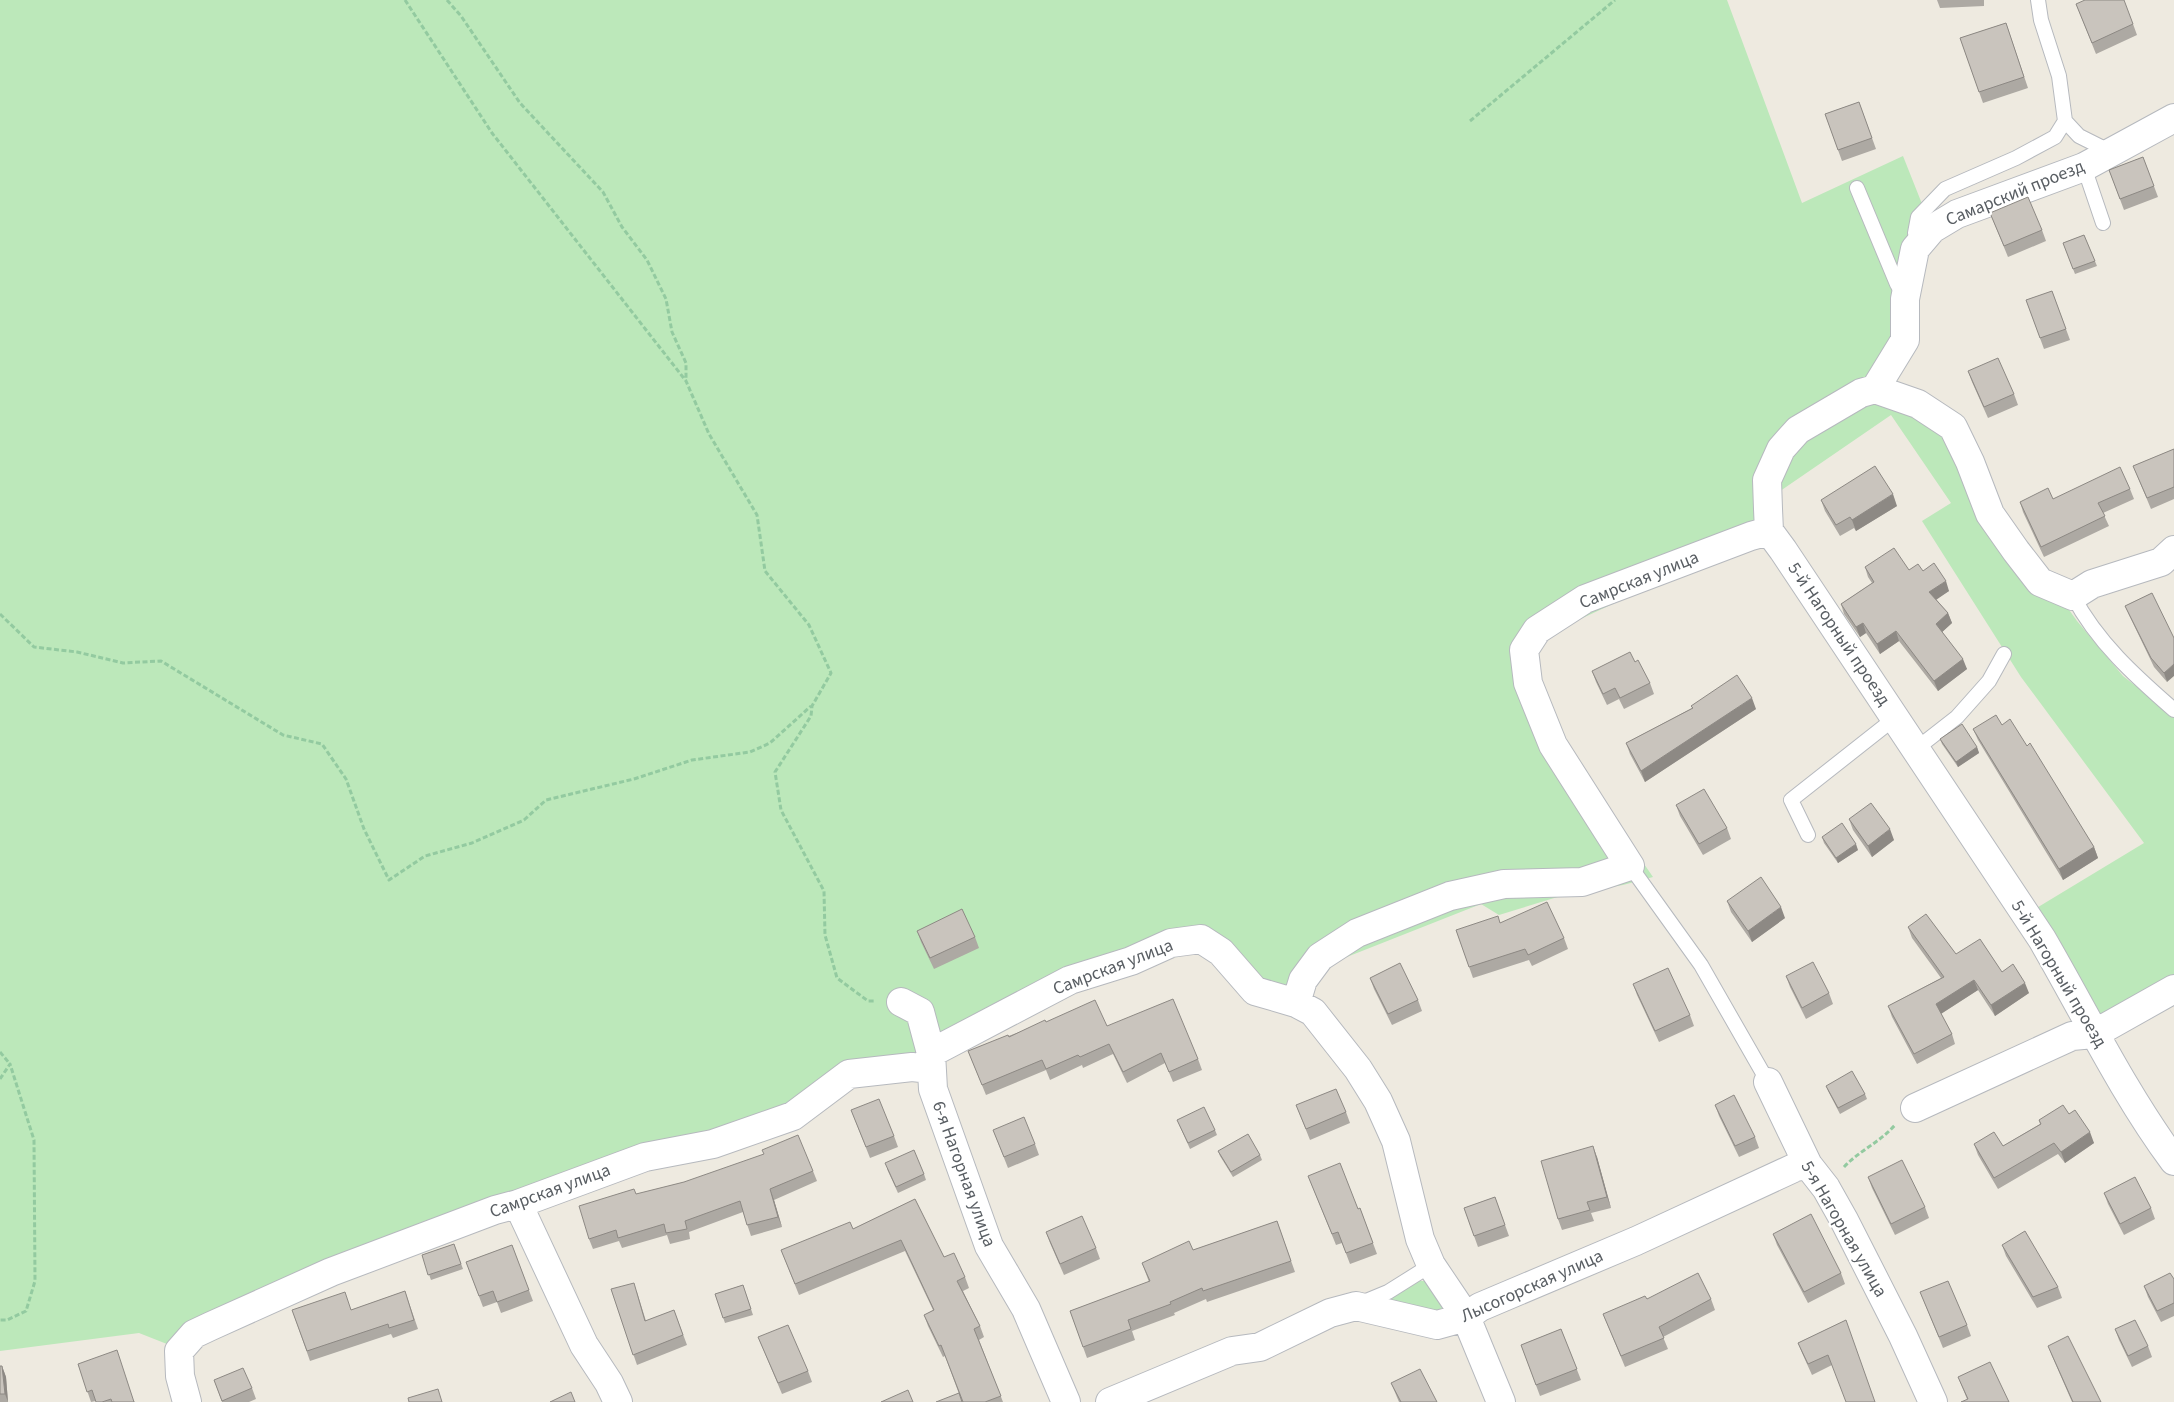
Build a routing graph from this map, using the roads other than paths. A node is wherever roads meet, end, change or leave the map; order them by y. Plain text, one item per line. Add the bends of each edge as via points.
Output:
1 (2038, 0) edge
2 (2174, 118) edge
3 (2065, 121) junction
4 (2111, 152) junction
5 (2084, 167) junction
6 (1857, 188) dead end
7 (2103, 223) dead end
8 (1922, 242) junction
9 (1905, 298) junction
10 (1875, 389) junction
11 (1769, 531) junction
12 (2174, 550) edge
13 (2072, 596) junction
14 (2004, 654) dead end
15 (2174, 710) edge
16 (1895, 718) junction
17 (1916, 749) junction
18 (1808, 835) dead end
19 (1630, 866) junction
20 (2174, 988) edge
21 (901, 1002) road end
22 (1296, 1003) junction
23 (2094, 1034) junction
24 (931, 1061) junction
25 (1768, 1082) joint
26 (1915, 1108) road end
27 (2174, 1161) edge
28 (1808, 1166) junction
29 (518, 1204) junction
30 (1431, 1265) junction
31 (1356, 1306) junction
32 (1466, 1317) junction
33 (187, 1402) edge
34 (618, 1402) edge
35 (1066, 1402) edge
36 (1110, 1402) edge
37 (1501, 1402) edge
38 (1933, 1402) edge

1 - 3 lane via 2059,76
2 - 4 street, Самарский проезд
3 - 4 lane via 2079,136
3 - 8 lane via 2055,137 1945,189 1918,217 1915,234
4 - 5 street, Самарский проезд
5 - 7 lane
5 - 8 street, Самарский проезд via 1957,214 1932,229
6 - 9 lane
8 - 9 street, Самарский проезд via 1915,249
9 - 10 street, Самарский проезд via 1905,340
10 - 11 street via 1861,393 1798,430 1781,449 1767,480
10 - 13 street via 1918,404 1952,427 1990,514 2011,544 2040,582
11 - 16 street, 5-й Нагорный проезд
11 - 19 street, Самрская улица via 1585,599 1537,630 1524,650 1528,683 1553,745
12 - 13 street via 2161,562 2092,584
13 - 15 lane via 2084,618 2128,669
14 - 17 lane via 1989,681 1956,717
16 - 17 street, 5-й Нагорный проезд
16 - 18 lane via 1791,800
17 - 23 street, 5-й Нагорный проезд via 2042,939
19 - 22 street via 1582,882 1504,884 1450,896 1357,933 1320,957 1303,980
19 - 25 lane via 1701,965
20 - 23 street
21 - 24 street, 6-я Нагорная улица via 920,1012
22 - 24 street, Самрская улица via 1255,991 1221,952 1201,939 1171,943 1131,961 1070,980
22 - 30 street, Самрская улица via 1313,1012 1358,1069 1378,1101 1396,1141 1420,1239
23 - 26 street via 2072,1036
23 - 27 street, 5-й Нагорный проезд
24 - 29 street, Самрская улица via 912,1067 849,1074 793,1116 713,1144 645,1157
24 - 35 street, 6-я Нагорная улица via 933,1089 989,1246 1026,1309
25 - 28 street, 5-я Нагорная улица
28 - 32 street, Лысогорская улица via 1796,1167 1480,1307
28 - 38 street, 5-я Нагорная улица via 1826,1188 1904,1336
29 - 33 street, Самрская улица via 323,1276 194,1334 179,1351 180,1376
29 - 34 street via 584,1345
30 - 31 lane via 1388,1292
30 - 32 street, Самрская улица
31 - 32 street, Лысогорская улица via 1437,1325
31 - 36 street, Лысогорская улица via 1330,1313 1260,1347 1232,1351
32 - 37 street, Самрская улица

